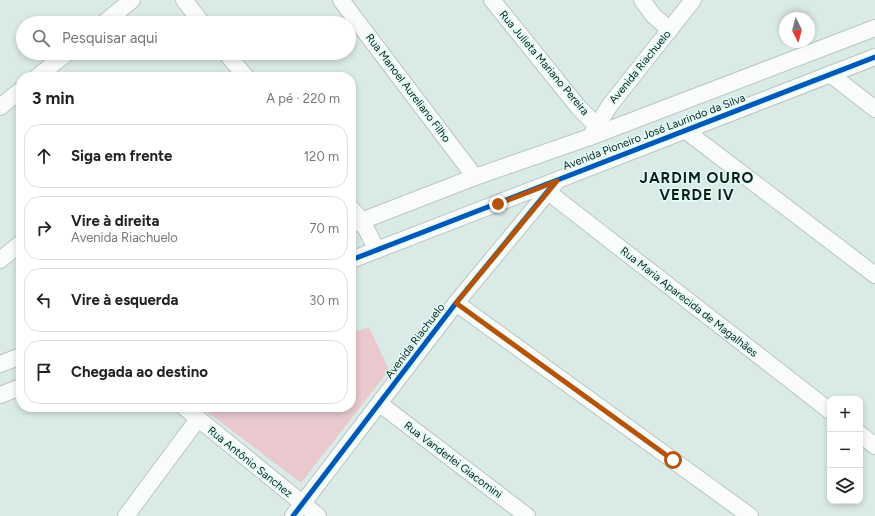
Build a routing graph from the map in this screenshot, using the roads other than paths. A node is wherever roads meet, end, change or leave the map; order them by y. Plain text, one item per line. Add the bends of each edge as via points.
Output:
1 (132, 0) edge
2 (184, 0) edge
3 (341, 0) edge
4 (492, 0) edge
5 (642, 0) edge
6 (693, 0) edge
7 (113, 16) edge
8 (197, 16) edge
9 (353, 16) edge
10 (356, 20) edge
11 (875, 28) edge
12 (670, 30) junction
13 (875, 57) edge
14 (58, 60) edge
15 (230, 60) edge
16 (43, 72) edge
17 (237, 72) edge
18 (830, 74) junction
19 (16, 94) edge
20 (0, 107) edge
21 (875, 109) edge
22 (593, 131) junction
23 (686, 131) junction
24 (475, 177) junction
25 (552, 186) junction
26 (356, 223) edge
27 (16, 247) edge
28 (377, 250) junction
29 (356, 258) edge
30 (0, 260) edge
31 (875, 275) edge
32 (456, 303) junction
33 (16, 358) edge
34 (0, 364) edge
35 (16, 388) edge
36 (0, 394) edge
37 (380, 404) junction
38 (827, 409) edge
39 (190, 412) edge
40 (198, 419) junction
41 (863, 436) edge
42 (875, 446) edge
43 (298, 510) edge
44 (126, 516) edge
45 (318, 516) edge
46 (528, 516) edge
47 (750, 516) edge

1 - 7 street
2 - 8 street
3 - 9 street, Rua Manoel Aureliano Filho
4 - 22 street, Rua Julieta Mariano Pereira via 579,108
5 - 12 street via 653,15
6 - 12 street, Avenida Riachuelo
10 - 24 street, Rua Manoel Aureliano Filho
11 - 22 street, Avenida Pioneiro José Laurindo da Silva
12 - 22 street, Avenida Riachuelo via 610,105
13 - 18 street, Avenida Pioneiro José Laurindo da Silva
14 - 16 street
15 - 17 street
18 - 21 street
18 - 23 street, Avenida Pioneiro José Laurindo da Silva
19 - 20 street
22 - 24 street, Avenida Pioneiro José Laurindo da Silva
23 - 25 street, Avenida Pioneiro José Laurindo da Silva
23 - 31 street
24 - 26 street, Avenida Pioneiro José Laurindo da Silva
25 - 28 street, Avenida Pioneiro José Laurindo da Silva
25 - 32 street, Avenida Riachuelo
25 - 38 street, Rua Maria Aparecida de Magalhães
26 - 28 street
27 - 30 street
28 - 29 street, Avenida Pioneiro José Laurindo da Silva
32 - 37 street, Avenida Riachuelo
32 - 47 street
33 - 34 street
35 - 36 street
37 - 43 street, Avenida Riachuelo
37 - 46 street, Rua Vanderlei Giacomini
39 - 40 street, Rua Antônio Sanchez
40 - 43 street, Rua Antônio Sanchez
40 - 44 street
41 - 42 street
43 - 45 street, Rua Antônio Sanchez

